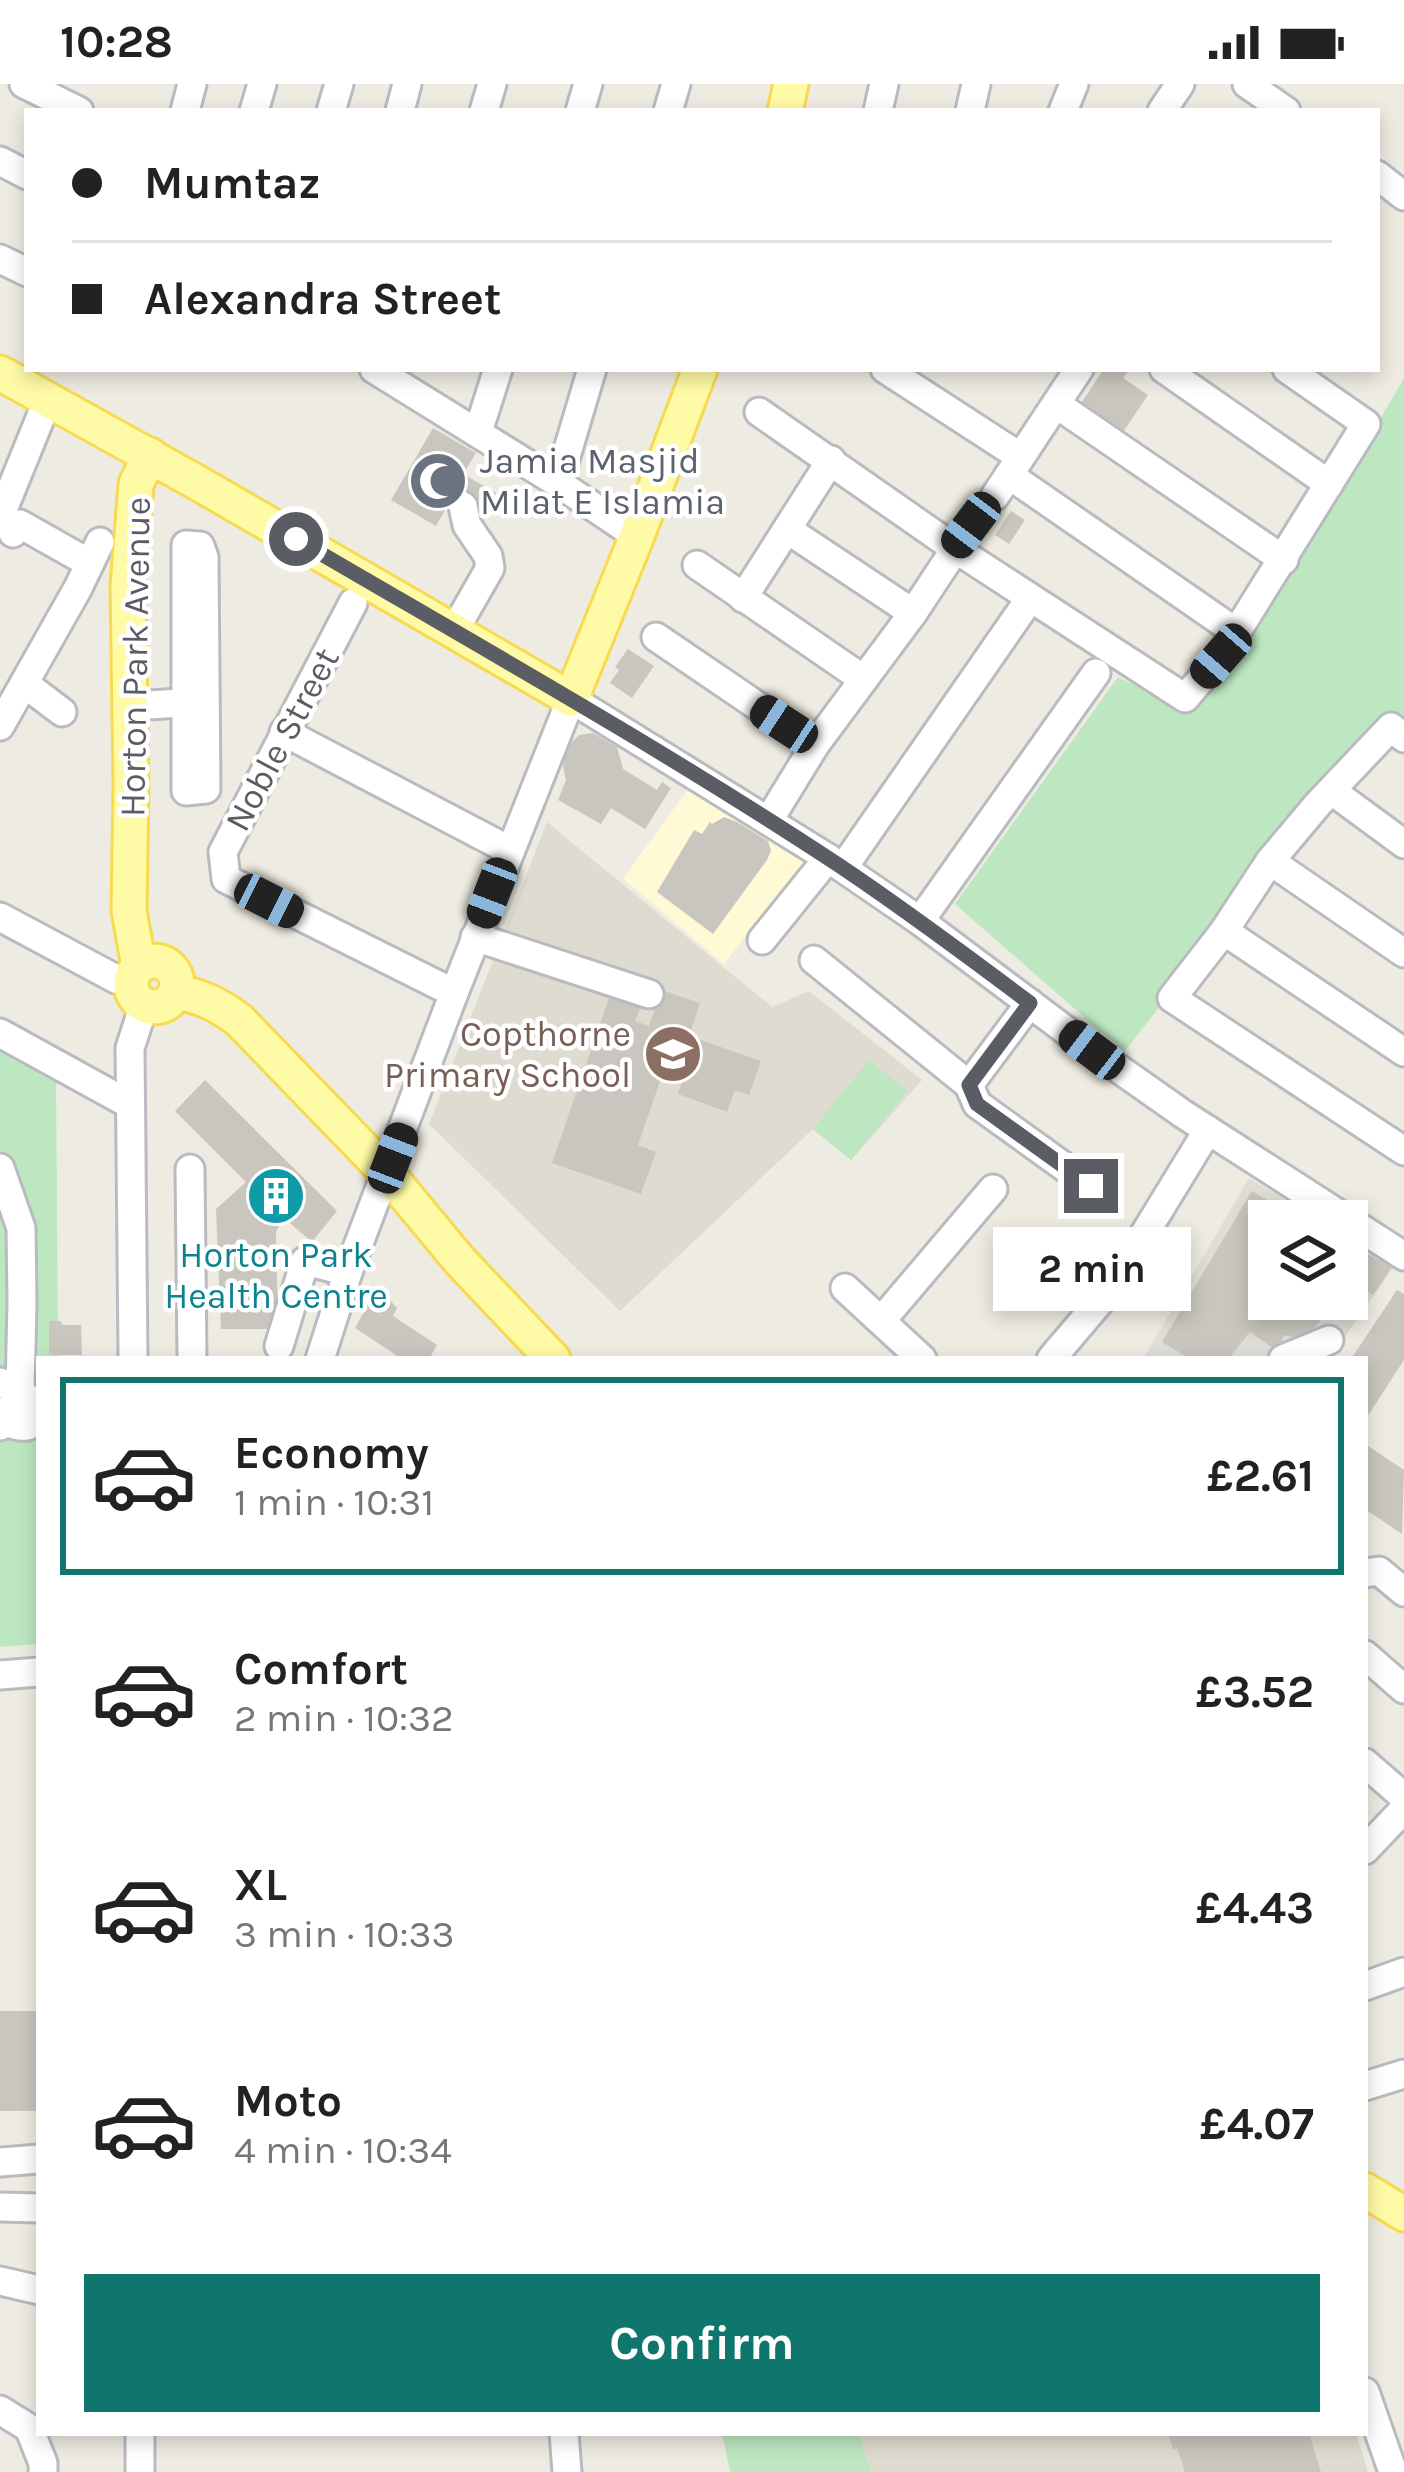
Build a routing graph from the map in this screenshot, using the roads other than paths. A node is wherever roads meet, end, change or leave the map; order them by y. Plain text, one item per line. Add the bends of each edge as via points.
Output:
1 (24, 84) edge
2 (73, 108) edge
3 (497, 372) edge
4 (591, 372) edge
5 (699, 372) edge
6 (888, 372) edge
7 (1077, 372) edge
8 (1174, 372) edge
9 (1291, 372) edge
10 (0, 373) edge
11 (405, 378) edge
12 (48, 399) junction
13 (1056, 404) junction
14 (759, 412) dead end
15 (478, 432) junction
16 (831, 460) junction
17 (143, 470) junction
18 (1008, 476) junction
19 (558, 482) junction
20 (1329, 484) junction
21 (463, 506) dead end
22 (7, 525) edge
23 (788, 530) junction
24 (637, 536) junction
25 (962, 536) junction
26 (1283, 560) junction
27 (697, 565) dead end
28 (743, 598) junction
29 (353, 603) dead end
30 (1022, 610) dead end
31 (913, 613) junction
32 (454, 631) junction
33 (656, 638) dead end
34 (1230, 643) junction
35 (1096, 673) dead end
36 (863, 679) junction
37 (25, 684) junction
38 (571, 698) junction
39 (195, 702) dead end
40 (130, 706) junction
41 (62, 712) dead end
42 (0, 726) edge
43 (284, 732) junction
44 (1404, 738) edge
45 (815, 745) junction
46 (1332, 791) junction
47 (769, 820) junction
48 (1404, 844) edge
49 (509, 850) junction
50 (1270, 861) junction
51 (836, 863) junction
52 (0, 916) edge
53 (920, 921) junction
54 (1224, 931) junction
55 (475, 937) junction
56 (762, 940) dead end
57 (1404, 953) edge
58 (814, 960) dead end
59 (144, 982) junction
60 (454, 993) junction
61 (649, 994) dead end
62 (1030, 1003) junction
63 (0, 1033) edge
64 (1404, 1052) edge
65 (969, 1085) junction
66 (129, 1104) junction
67 (1208, 1130) junction
68 (1404, 1151) edge
69 (0, 1168) edge
70 (190, 1168) dead end
71 (387, 1173) junction
72 (1091, 1186) dead end
73 (993, 1190) dead end
74 (1404, 1256) edge
75 (348, 1272) junction
76 (845, 1288) dead end
77 (881, 1321) junction
78 (1329, 1340) dead end
79 (279, 1346) dead end
80 (133, 1356) edge
81 (191, 1356) edge
82 (321, 1356) edge
83 (550, 1356) edge
84 (919, 1356) edge
85 (1054, 1356) edge
86 (1290, 1356) edge
87 (10, 1387) edge
88 (36, 1406) edge
89 (1, 1422) edge
90 (36, 1422) edge
91 (1368, 1658) edge
92 (36, 1672) edge
93 (0, 1675) edge
94 (1404, 1690) edge
95 (1368, 1766) edge
96 (1404, 1797) edge
97 (1404, 1809) edge
98 (1368, 1847) edge
99 (1404, 1972) edge
100 (1368, 1985) edge
101 (1404, 2074) edge
102 (1368, 2085) edge
103 (36, 2159) edge
104 (0, 2162) edge
105 (1368, 2192) edge
106 (0, 2206) edge
107 (36, 2208) edge
108 (1404, 2214) edge
109 (0, 2281) edge
110 (36, 2289) edge
111 (1368, 2401) edge
112 (0, 2410) edge
113 (140, 2436) edge
114 (564, 2436) edge
115 (43, 2472) edge
116 (140, 2472) edge
117 (567, 2472) edge
118 (1393, 2472) edge

1 - 2 street
3 - 15 street
4 - 19 street
5 - 24 main road
6 - 18 street
7 - 13 street
8 - 20 street
9 - 20 street via 1366,424
10 - 12 main road
11 - 15 street
12 - 17 main road
12 - 22 street
13 - 18 street
13 - 26 street
14 - 16 street
15 - 19 street
16 - 23 street
16 - 25 street
17 - 32 main road via 188,478
17 - 40 main road, Horton Park Avenue via 128,585
18 - 34 street
19 - 24 street
20 - 26 street
21 - 32 street via 490,568
22 - 37 street via 95,553
23 - 28 street
23 - 31 street
24 - 38 main road
25 - 31 street
25 - 34 street via 1185,698
26 - 34 street
27 - 28 street
28 - 36 street
29 - 43 street, Noble Street
30 - 51 street
31 - 36 street
32 - 38 main road
33 - 45 street
35 - 53 street
36 - 45 street
37 - 41 street
37 - 42 street
38 - 47 street
38 - 49 street
39 - 40 street
40 - 59 main road, Horton Park Avenue via 128,911
43 - 49 street
43 - 60 street, Noble Street via 223,852 226,879
44 - 46 street via 1390,727
45 - 47 street
46 - 48 street
46 - 50 street
47 - 51 street
49 - 55 street
50 - 54 street
50 - 57 street
51 - 53 street
51 - 56 street
52 - 59 street
53 - 62 street
54 - 64 street
54 - 68 street via 1172,998
55 - 60 street
55 - 61 street
58 - 65 street
59 - 66 street, Horton Park Avenue
59 - 71 main road via 220,1005
60 - 71 street
62 - 65 street
62 - 67 street
63 - 66 street
65 - 72 street via 977,1104
66 - 80 street, Horton Park Avenue
67 - 74 street
67 - 85 street via 1112,1287
69 - 87 street via 21,1228
70 - 81 street
71 - 75 street
71 - 83 main road
73 - 77 street
75 - 79 street via 305,1261
75 - 82 street
76 - 77 street
77 - 84 street
78 - 86 street
87 - 88 street
87 - 89 street
89 - 90 street via 24,1428
91 - 94 street
92 - 93 street
95 - 96 street
97 - 98 street
99 - 100 street
101 - 102 street
103 - 104 street
105 - 108 main road
106 - 107 street
109 - 110 street
111 - 118 street
112 - 115 street via 29,2428
113 - 116 street
114 - 117 street

